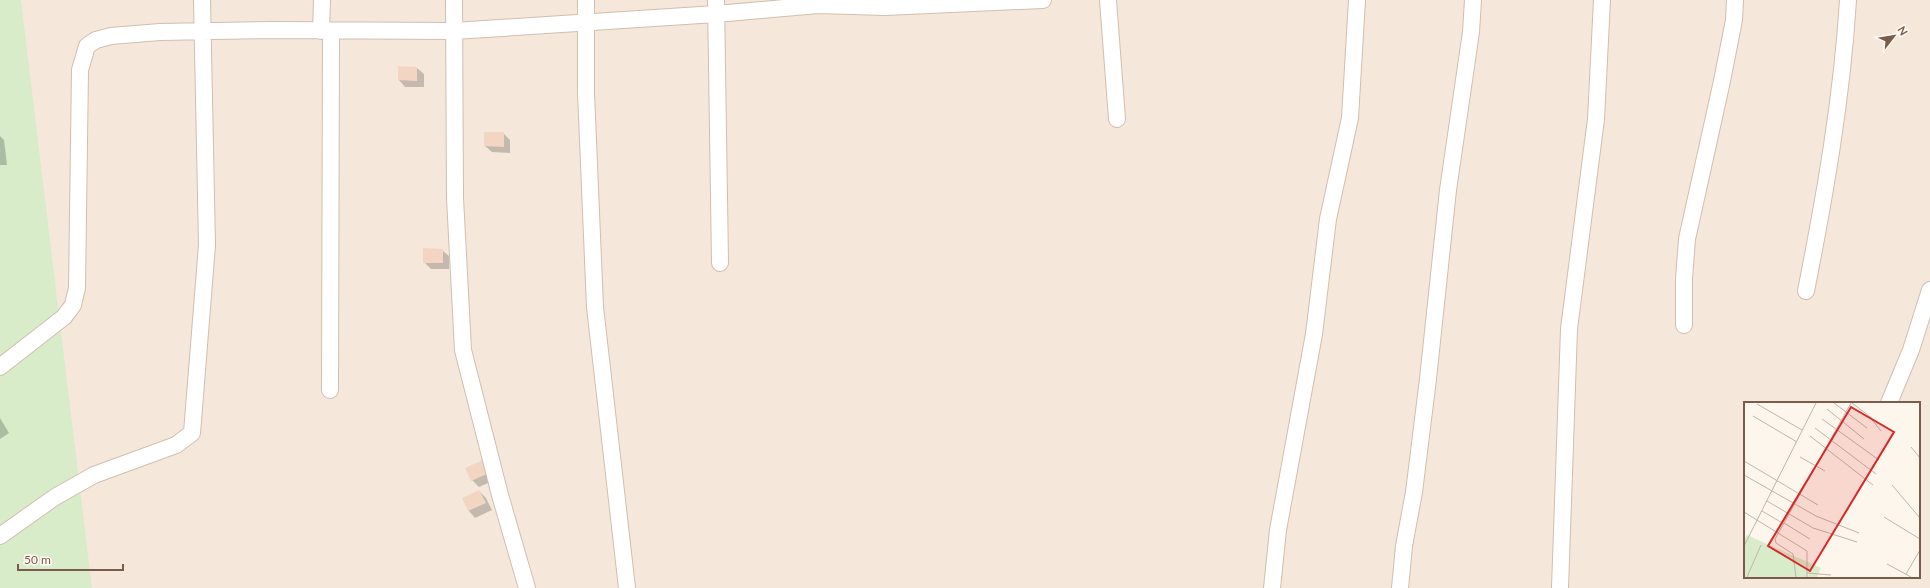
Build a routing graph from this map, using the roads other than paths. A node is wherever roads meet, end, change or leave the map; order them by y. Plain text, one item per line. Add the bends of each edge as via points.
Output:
1 (202, 0) edge
2 (322, 0) edge
3 (454, 0) edge
4 (586, 0) edge
5 (1044, 0) edge
6 (1108, 0) edge
7 (1357, 0) edge
8 (1473, 0) edge
9 (1602, 0) edge
10 (1735, 0) edge
11 (1848, 0) edge
12 (716, 7) edge
13 (586, 22) junction
14 (202, 30) junction
15 (326, 31) junction
16 (454, 31) junction
17 (1117, 119) dead end
18 (720, 263) dead end
19 (1930, 290) edge
20 (1806, 291) dead end
21 (1684, 325) dead end
22 (0, 367) edge
23 (330, 390) dead end
24 (1890, 402) edge
25 (0, 536) edge
26 (527, 588) edge
27 (627, 588) edge
28 (1272, 588) edge
29 (1400, 588) edge
30 (1560, 588) edge

1 - 14 street
2 - 15 street
3 - 16 street
4 - 13 street
5 - 12 street via 885,7
6 - 17 street
7 - 28 street via 1350,118 1328,219 1314,334 1284,495
8 - 29 street via 1471,32 1448,190 1414,492 1404,546
9 - 30 street via 1596,119 1569,329
10 - 21 street via 1734,20 1722,81 1687,238
11 - 20 street via 1831,147
12 - 13 street
12 - 18 street
13 - 16 street
13 - 27 street via 586,93 596,307
14 - 15 street
14 - 22 street via 111,36 96,40 87,46 80,70 77,288 73,305 64,317
14 - 25 street via 208,245 192,433 176,445 94,475 54,497
15 - 16 street
15 - 23 street
16 - 26 street via 455,198 463,350
19 - 24 street via 1911,350

